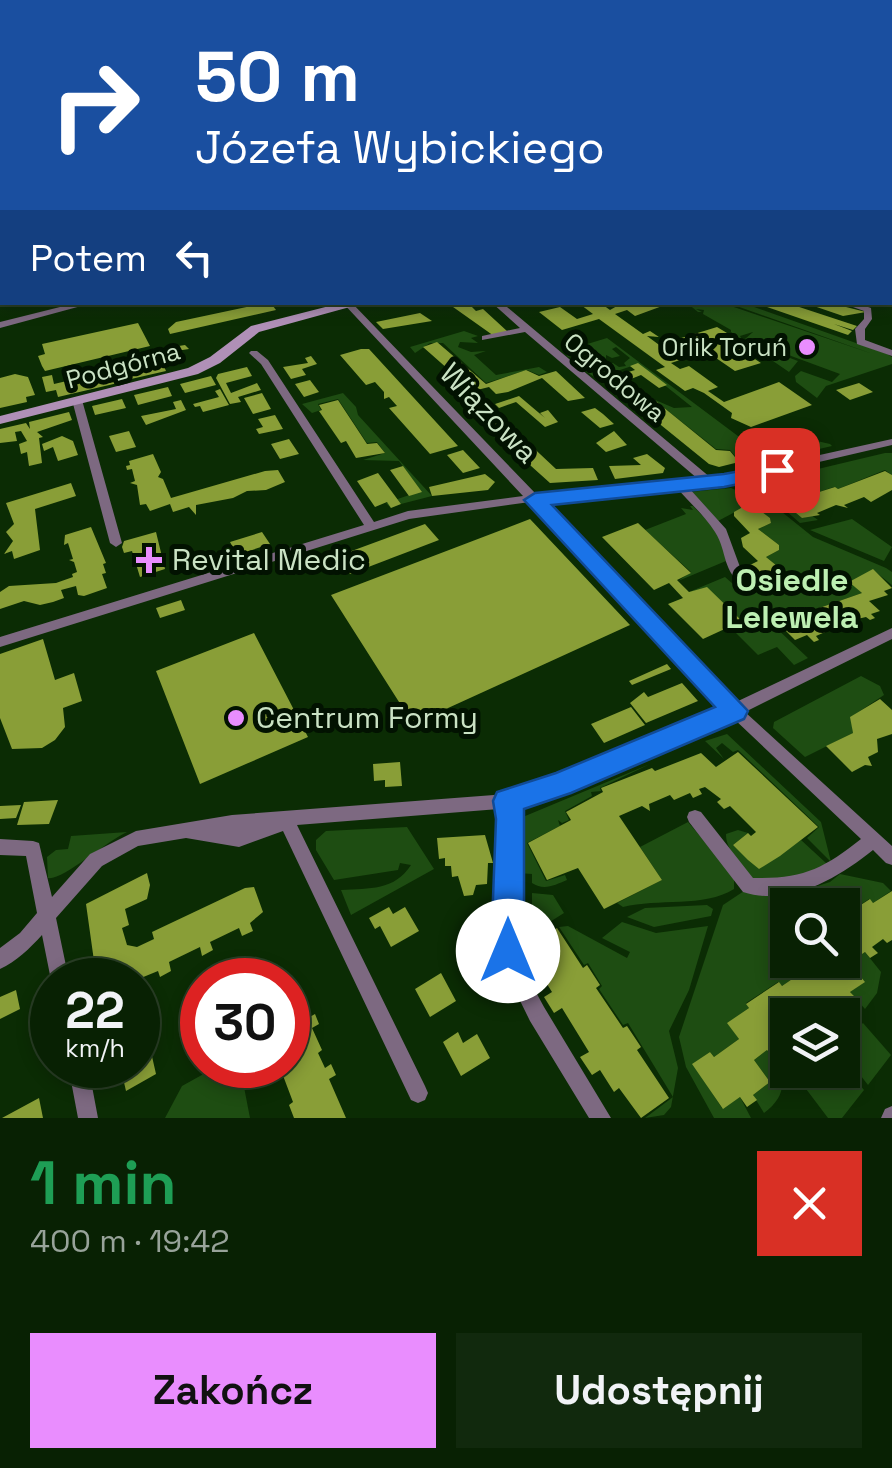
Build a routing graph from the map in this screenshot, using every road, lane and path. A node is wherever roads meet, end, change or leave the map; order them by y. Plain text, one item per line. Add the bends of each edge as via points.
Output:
1 (79, 305) edge
2 (348, 305) edge
3 (353, 305) edge
4 (498, 305) edge
5 (852, 305) edge
6 (0, 324) edge
7 (526, 329) junction
8 (485, 338) dead end
9 (892, 352) edge
10 (254, 353) dead end
11 (77, 400) junction
12 (0, 420) edge
13 (892, 442) edge
14 (709, 482) junction
15 (680, 485) junction
16 (535, 500) junction
17 (370, 525) junction
18 (116, 543) dead end
19 (746, 582) dead end
20 (892, 633) edge
21 (0, 642) edge
22 (735, 711) junction
23 (508, 801) junction
24 (695, 816) dead end
25 (287, 822) junction
26 (874, 840) junction
27 (0, 846) edge
28 (892, 857) edge
29 (47, 915) junction
30 (56, 958) edge
31 (0, 960) edge
32 (82, 1088) edge
33 (418, 1093) dead end
34 (88, 1118) edge
35 (601, 1118) edge

1 - 6 street
2 - 11 street, Podgórna via 255,329 193,370
3 - 16 street, Wiązowa
4 - 7 street, Ogrodowa
5 - 9 street via 868,310 860,342
7 - 8 street
7 - 14 street, Ogrodowa
10 - 17 street
11 - 12 street, Podgórna
11 - 18 street
13 - 14 street
14 - 15 street
15 - 16 street
15 - 19 street via 722,532 734,569
16 - 17 street via 444,508
16 - 22 street, Wiązowa
17 - 21 street
20 - 22 street
22 - 23 street
22 - 26 street, Wiązowa
23 - 25 street
23 - 35 street via 510,962
24 - 26 street via 749,886 814,882
25 - 29 street via 239,838 184,831 148,836 104,854
25 - 33 street
26 - 28 street, Wiązowa
27 - 29 street via 33,849
29 - 30 street
29 - 31 street
32 - 34 street

